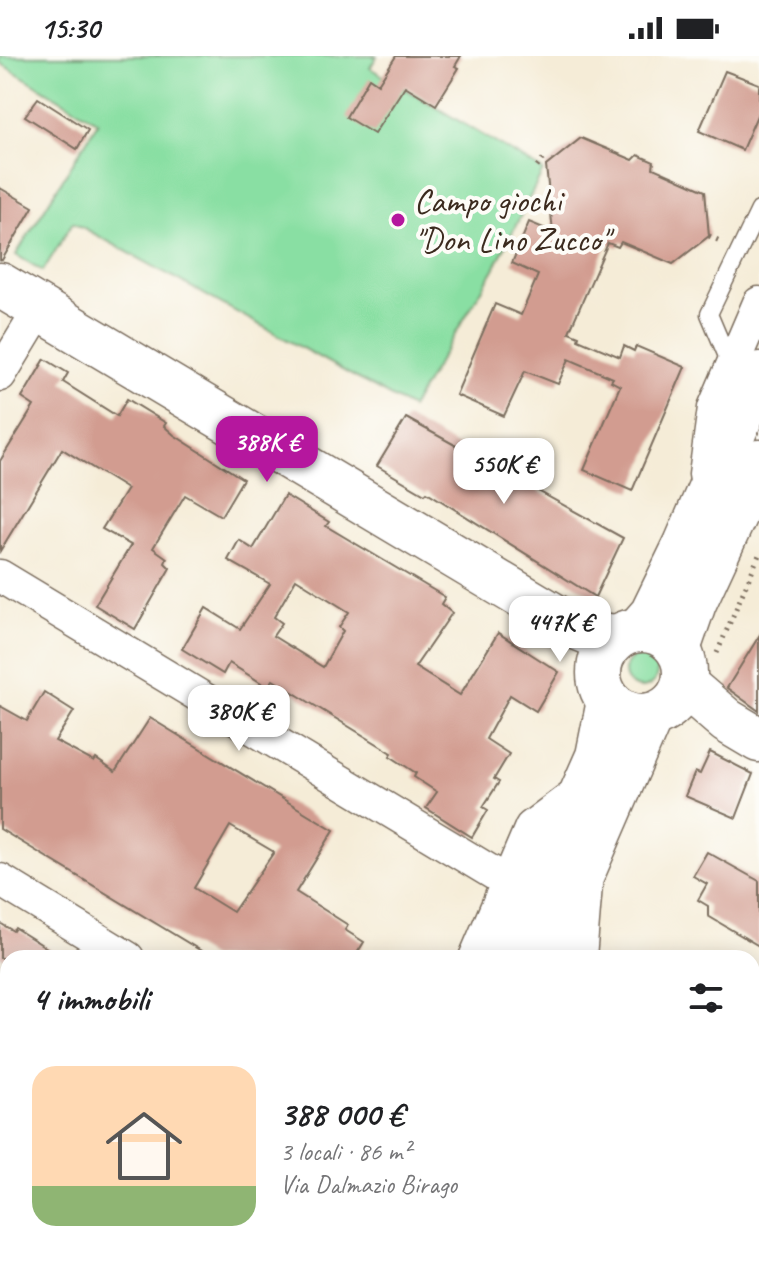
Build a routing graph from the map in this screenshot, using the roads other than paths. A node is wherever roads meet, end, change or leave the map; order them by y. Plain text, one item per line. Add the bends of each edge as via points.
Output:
1 (759, 210) edge
2 (0, 285) edge
3 (759, 303) edge
4 (40, 309) junction
5 (745, 370) edge
6 (0, 375) edge
7 (759, 462) edge
8 (759, 520) edge
9 (740, 551) edge
10 (0, 576) edge
11 (616, 658) junction
12 (679, 683) junction
13 (743, 731) edge
14 (583, 788) junction
15 (589, 854) junction
16 (0, 880) edge
17 (508, 882) junction
18 (115, 950) edge
19 (478, 950) edge
20 (512, 950) edge
21 (549, 950) edge
22 (581, 950) edge

1 - 5 lane via 709,314
2 - 4 main road
3 - 5 street
4 - 6 street
4 - 11 main road via 568,624 593,634
5 - 11 main road via 700,510 652,614
7 - 9 main road
8 - 9 street
9 - 12 main road via 694,603
10 - 17 street
11 - 12 main road via 659,633
11 - 12 main road via 633,715
11 - 14 main road via 603,743
12 - 13 main road
12 - 15 main road
14 - 17 street via 531,827
14 - 20 main road
15 - 21 main road
15 - 22 street
16 - 18 street
17 - 19 street

